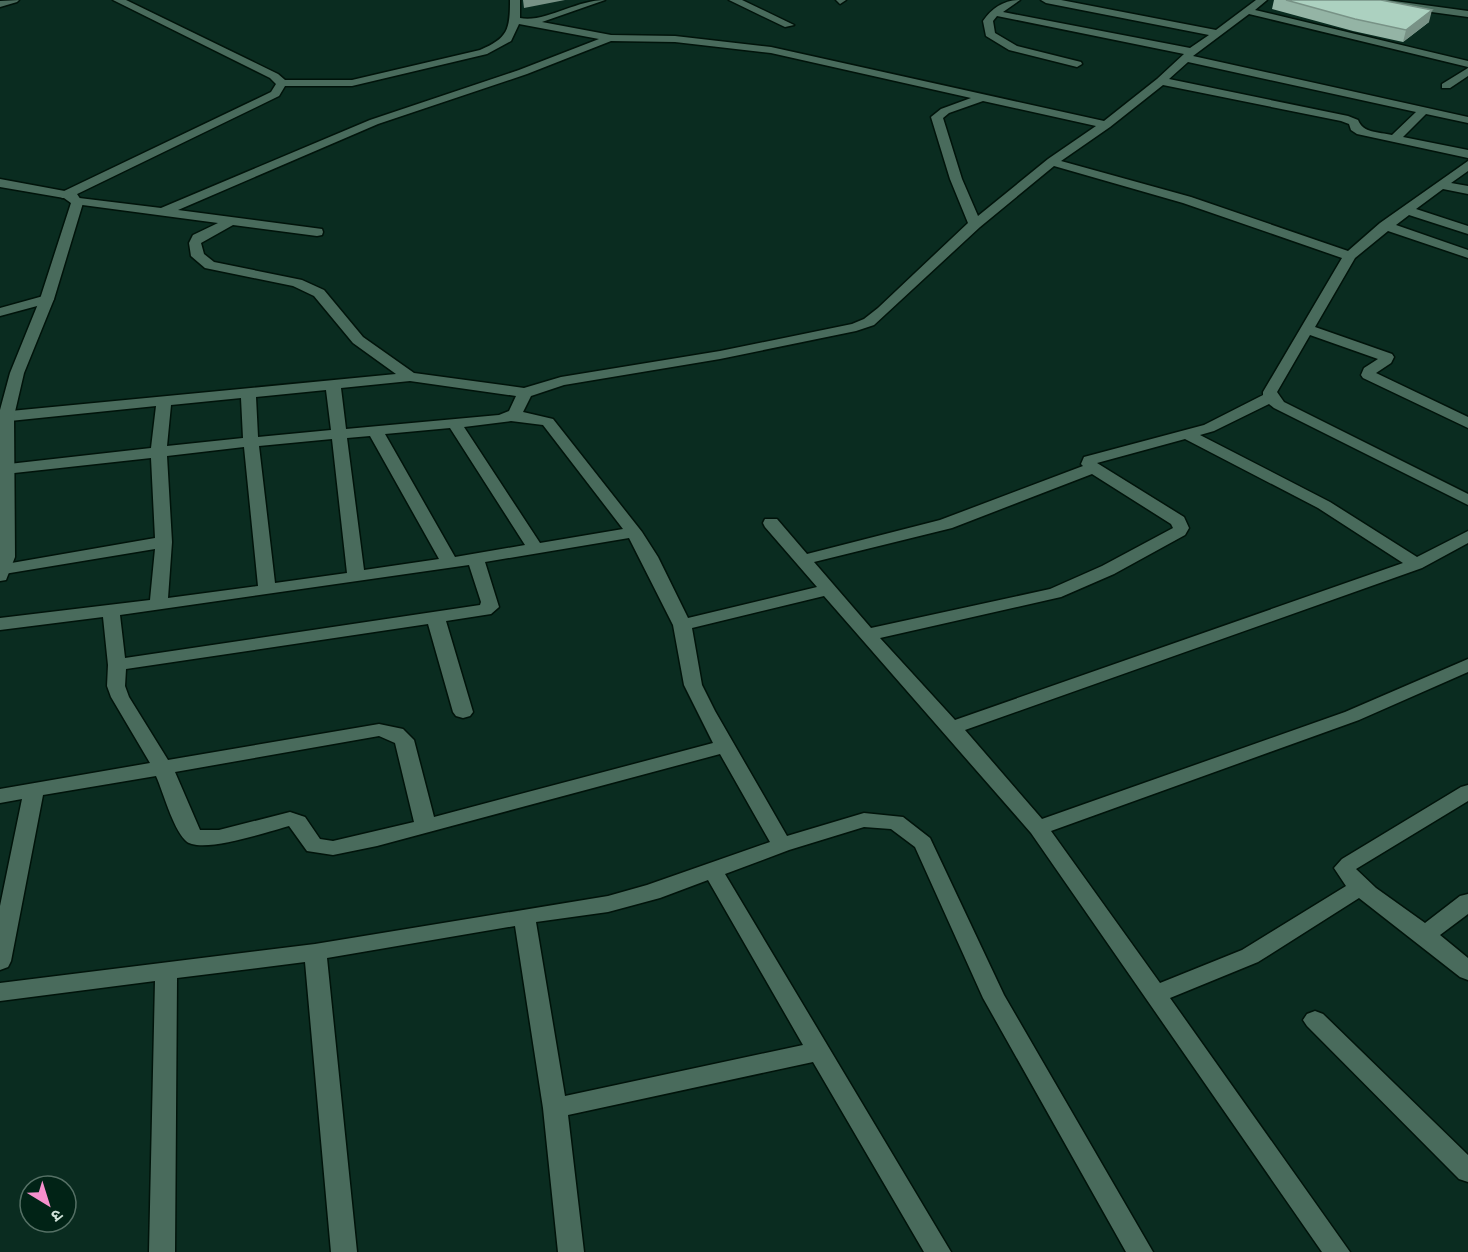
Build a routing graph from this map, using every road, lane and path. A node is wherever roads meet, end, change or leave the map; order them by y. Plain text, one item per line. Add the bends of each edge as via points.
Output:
1 (14, 0) edge
2 (118, 0) edge
3 (515, 0) edge
4 (600, 0) edge
5 (734, 0) edge
6 (1015, 0) edge
7 (1046, 0) edge
8 (1262, 0) edge
9 (1366, 0) edge
10 (0, 4) edge
11 (1249, 11) junction
12 (994, 13) junction
13 (1468, 14) edge
14 (516, 20) junction
15 (533, 21) junction
16 (789, 25) dead end
17 (1217, 33) junction
18 (611, 38) junction
19 (1189, 55) junction
20 (1077, 64) dead end
21 (1468, 64) edge
22 (1468, 71) edge
23 (1161, 81) junction
24 (282, 83) junction
25 (1446, 86) dead end
26 (981, 98) junction
27 (1424, 110) junction
28 (1468, 120) edge
29 (1106, 125) junction
30 (1394, 139) junction
31 (1468, 154) edge
32 (1052, 162) junction
33 (1468, 165) edge
34 (0, 183) edge
35 (1442, 185) junction
36 (1468, 190) edge
37 (71, 197) junction
38 (1407, 210) junction
39 (164, 211) junction
40 (231, 221) junction
41 (975, 224) junction
42 (1385, 226) junction
43 (1468, 230) edge
44 (317, 232) dead end
45 (1468, 254) edge
46 (1350, 256) junction
47 (46, 299) junction
48 (0, 312) edge
49 (1306, 329) junction
50 (410, 377) junction
51 (333, 384) junction
52 (248, 393) junction
53 (525, 393) junction
54 (1271, 397) junction
55 (164, 401) junction
56 (511, 416) junction
57 (3, 417) edge
58 (454, 423) junction
59 (1468, 423) edge
60 (375, 431) junction
61 (338, 434) junction
62 (1188, 435) junction
63 (250, 441) junction
64 (159, 451) junction
65 (1093, 468) junction
66 (5, 469) junction
67 (1468, 500) edge
68 (771, 523) dead end
69 (634, 532) junction
70 (1468, 536) edge
71 (164, 542) junction
72 (536, 549) junction
73 (475, 558) junction
74 (802, 560) junction
75 (448, 562) junction
76 (1416, 564) junction
77 (2, 573) edge
78 (356, 576) junction
79 (267, 589) junction
80 (828, 590) junction
81 (159, 604) junction
82 (111, 611) junction
83 (436, 619) junction
84 (0, 624) edge
85 (682, 625) junction
86 (867, 635) junction
87 (117, 665) junction
88 (1468, 665) edge
89 (463, 712) dead end
90 (952, 728) junction
91 (726, 746) junction
92 (163, 768) junction
93 (34, 790) junction
94 (1468, 792) edge
95 (0, 796) edge
96 (426, 827) junction
97 (1038, 828) junction
98 (782, 845) junction
99 (713, 871) junction
100 (1360, 887) junction
101 (1468, 902) edge
102 (524, 916) junction
103 (1425, 935) junction
104 (315, 952) junction
105 (0, 961) edge
106 (1468, 971) edge
107 (166, 972) junction
108 (0, 992) edge
109 (1156, 994) junction
110 (1315, 1020) dead end
111 (819, 1051) junction
112 (555, 1108) junction
113 (1468, 1171) edge
114 (162, 1252) edge
115 (344, 1252) edge
116 (571, 1252) edge
117 (938, 1252) edge
118 (1140, 1252) edge
119 (1337, 1252) edge

1 - 10 street
2 - 24 street
3 - 14 street
4 - 15 street
5 - 16 street
6 - 12 street
7 - 17 street
8 - 11 street
9 - 13 street
11 - 17 street
11 - 21 street
12 - 19 street
12 - 20 street via 988,21 988,31 1000,42
14 - 15 street
14 - 24 street via 509,39 483,52 361,82
15 - 18 street
17 - 19 street
18 - 26 street via 744,45
18 - 39 street via 356,130
19 - 23 street
19 - 27 street
22 - 25 street
23 - 29 street
23 - 30 street via 1344,118 1354,122 1361,132
24 - 37 street via 275,94
26 - 29 street
26 - 41 street via 937,117
27 - 28 street
27 - 30 street
29 - 32 street
30 - 31 street
32 - 41 street
32 - 46 street via 1187,200
33 - 35 street
34 - 37 street
35 - 36 street
35 - 38 street
37 - 39 street
37 - 47 street via 77,208
38 - 42 street
38 - 43 street
39 - 40 street
40 - 44 street
40 - 50 street via 198,238 198,256 210,265 314,290 358,340
41 - 53 street via 869,322 720,355 561,381
42 - 45 street
42 - 46 street
46 - 49 street
47 - 48 street
47 - 57 street
49 - 54 street via 1270,392
49 - 59 street via 1387,357 1368,375
50 - 51 street
50 - 53 street
51 - 52 street
51 - 61 street
52 - 55 street
52 - 63 street
53 - 56 street
54 - 62 street
54 - 67 street via 1279,405
55 - 57 street
55 - 64 street
56 - 58 street
56 - 69 street via 548,422
57 - 66 street
58 - 60 street
58 - 72 street
60 - 61 street
60 - 75 street
61 - 63 street
61 - 78 street
62 - 65 street via 1096,457 1090,460
62 - 76 street via 1324,505
63 - 64 street
63 - 79 street
64 - 66 street
64 - 71 street
65 - 74 street via 946,524
65 - 86 street via 1178,521 1181,528 1108,570 1055,593
66 - 77 street via 6,557
68 - 74 street
69 - 72 street
69 - 85 street
70 - 76 street
71 - 77 street
71 - 81 street
72 - 73 street
73 - 75 street
73 - 83 street via 490,607
74 - 80 street
75 - 78 street
76 - 90 street
78 - 79 street
79 - 81 street
80 - 85 street
80 - 86 street
81 - 82 street
82 - 84 street
82 - 87 street
83 - 87 street
83 - 89 street
85 - 91 street via 693,685
86 - 90 street
87 - 92 street via 120,697
88 - 97 street via 1352,717
90 - 97 street
91 - 96 street
91 - 98 street
92 - 93 street
92 - 96 street via 195,838 219,837 290,819 298,822 314,846 333,849
92 - 96 street via 387,731 407,745
93 - 95 street
93 - 105 street
94 - 100 street via 1349,864 1346,872
97 - 109 street
98 - 99 street
98 - 118 street via 864,820 896,822 923,843 994,998
99 - 102 street via 608,904
99 - 111 street
100 - 103 street
100 - 109 street via 1250,956
101 - 103 street
102 - 104 street
102 - 112 street
103 - 106 street
104 - 107 street
104 - 115 street
107 - 108 street
107 - 114 street
109 - 119 street
110 - 113 street
111 - 112 street
111 - 117 street
112 - 116 street

